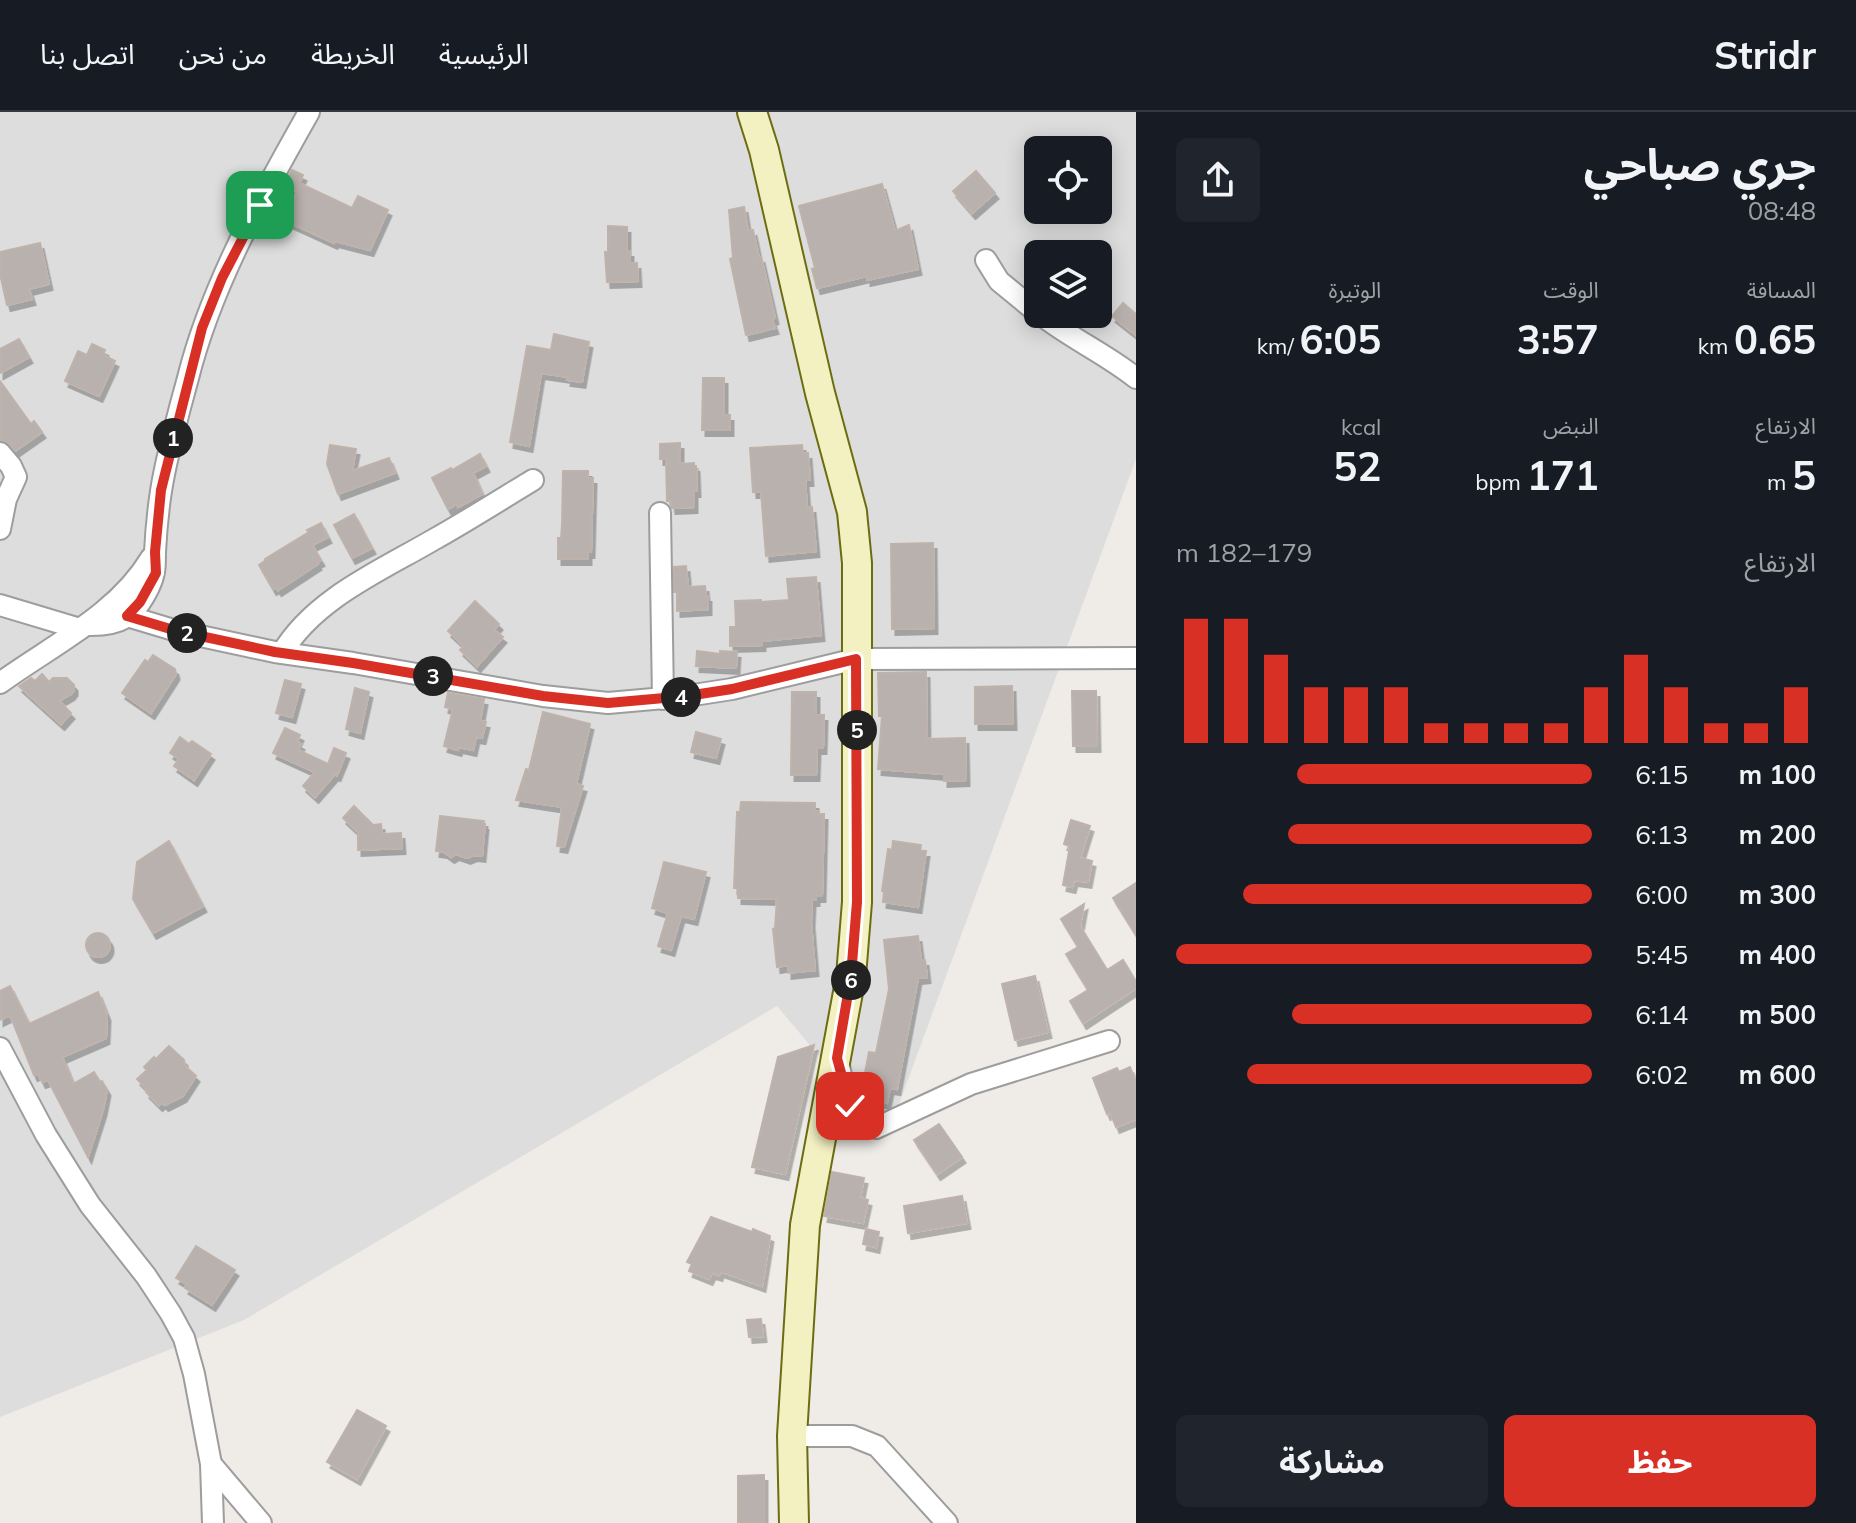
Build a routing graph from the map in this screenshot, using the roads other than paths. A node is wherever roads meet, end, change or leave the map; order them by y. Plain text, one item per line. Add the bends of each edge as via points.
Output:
1 (309, 112) edge
2 (752, 112) edge
3 (986, 260) dead end
4 (1024, 301) edge
5 (1061, 328) edge
6 (1136, 378) edge
7 (0, 453) edge
8 (533, 480) dead end
9 (660, 513) dead end
10 (0, 529) edge
11 (0, 605) edge
12 (119, 611) junction
13 (83, 627) junction
14 (282, 653) junction
15 (1136, 658) edge
16 (856, 659) junction
17 (0, 683) edge
18 (663, 699) junction
19 (1109, 1041) dead end
20 (0, 1048) edge
21 (837, 1058) junction
22 (792, 1436) junction
23 (211, 1464) junction
24 (213, 1523) edge
25 (261, 1523) edge
26 (794, 1523) edge
27 (947, 1523) edge

1 - 12 street via 222,278 202,328 161,490 156,573 140,602
2 - 16 main road via 852,512
3 - 4 street via 999,281
5 - 6 street
7 - 10 street via 16,477
8 - 14 street via 311,615
9 - 18 street
11 - 13 street
12 - 13 street via 120,622
12 - 14 street via 201,637
13 - 17 street
14 - 18 street via 543,696 608,703
15 - 16 street
16 - 18 street via 732,689
16 - 21 main road via 857,902
19 - 21 street via 971,1084 876,1128 855,1117
20 - 23 street via 90,1205 146,1276 184,1338
21 - 22 main road via 805,1225
22 - 26 main road
22 - 27 street via 852,1436 877,1446
23 - 24 street
23 - 25 street

